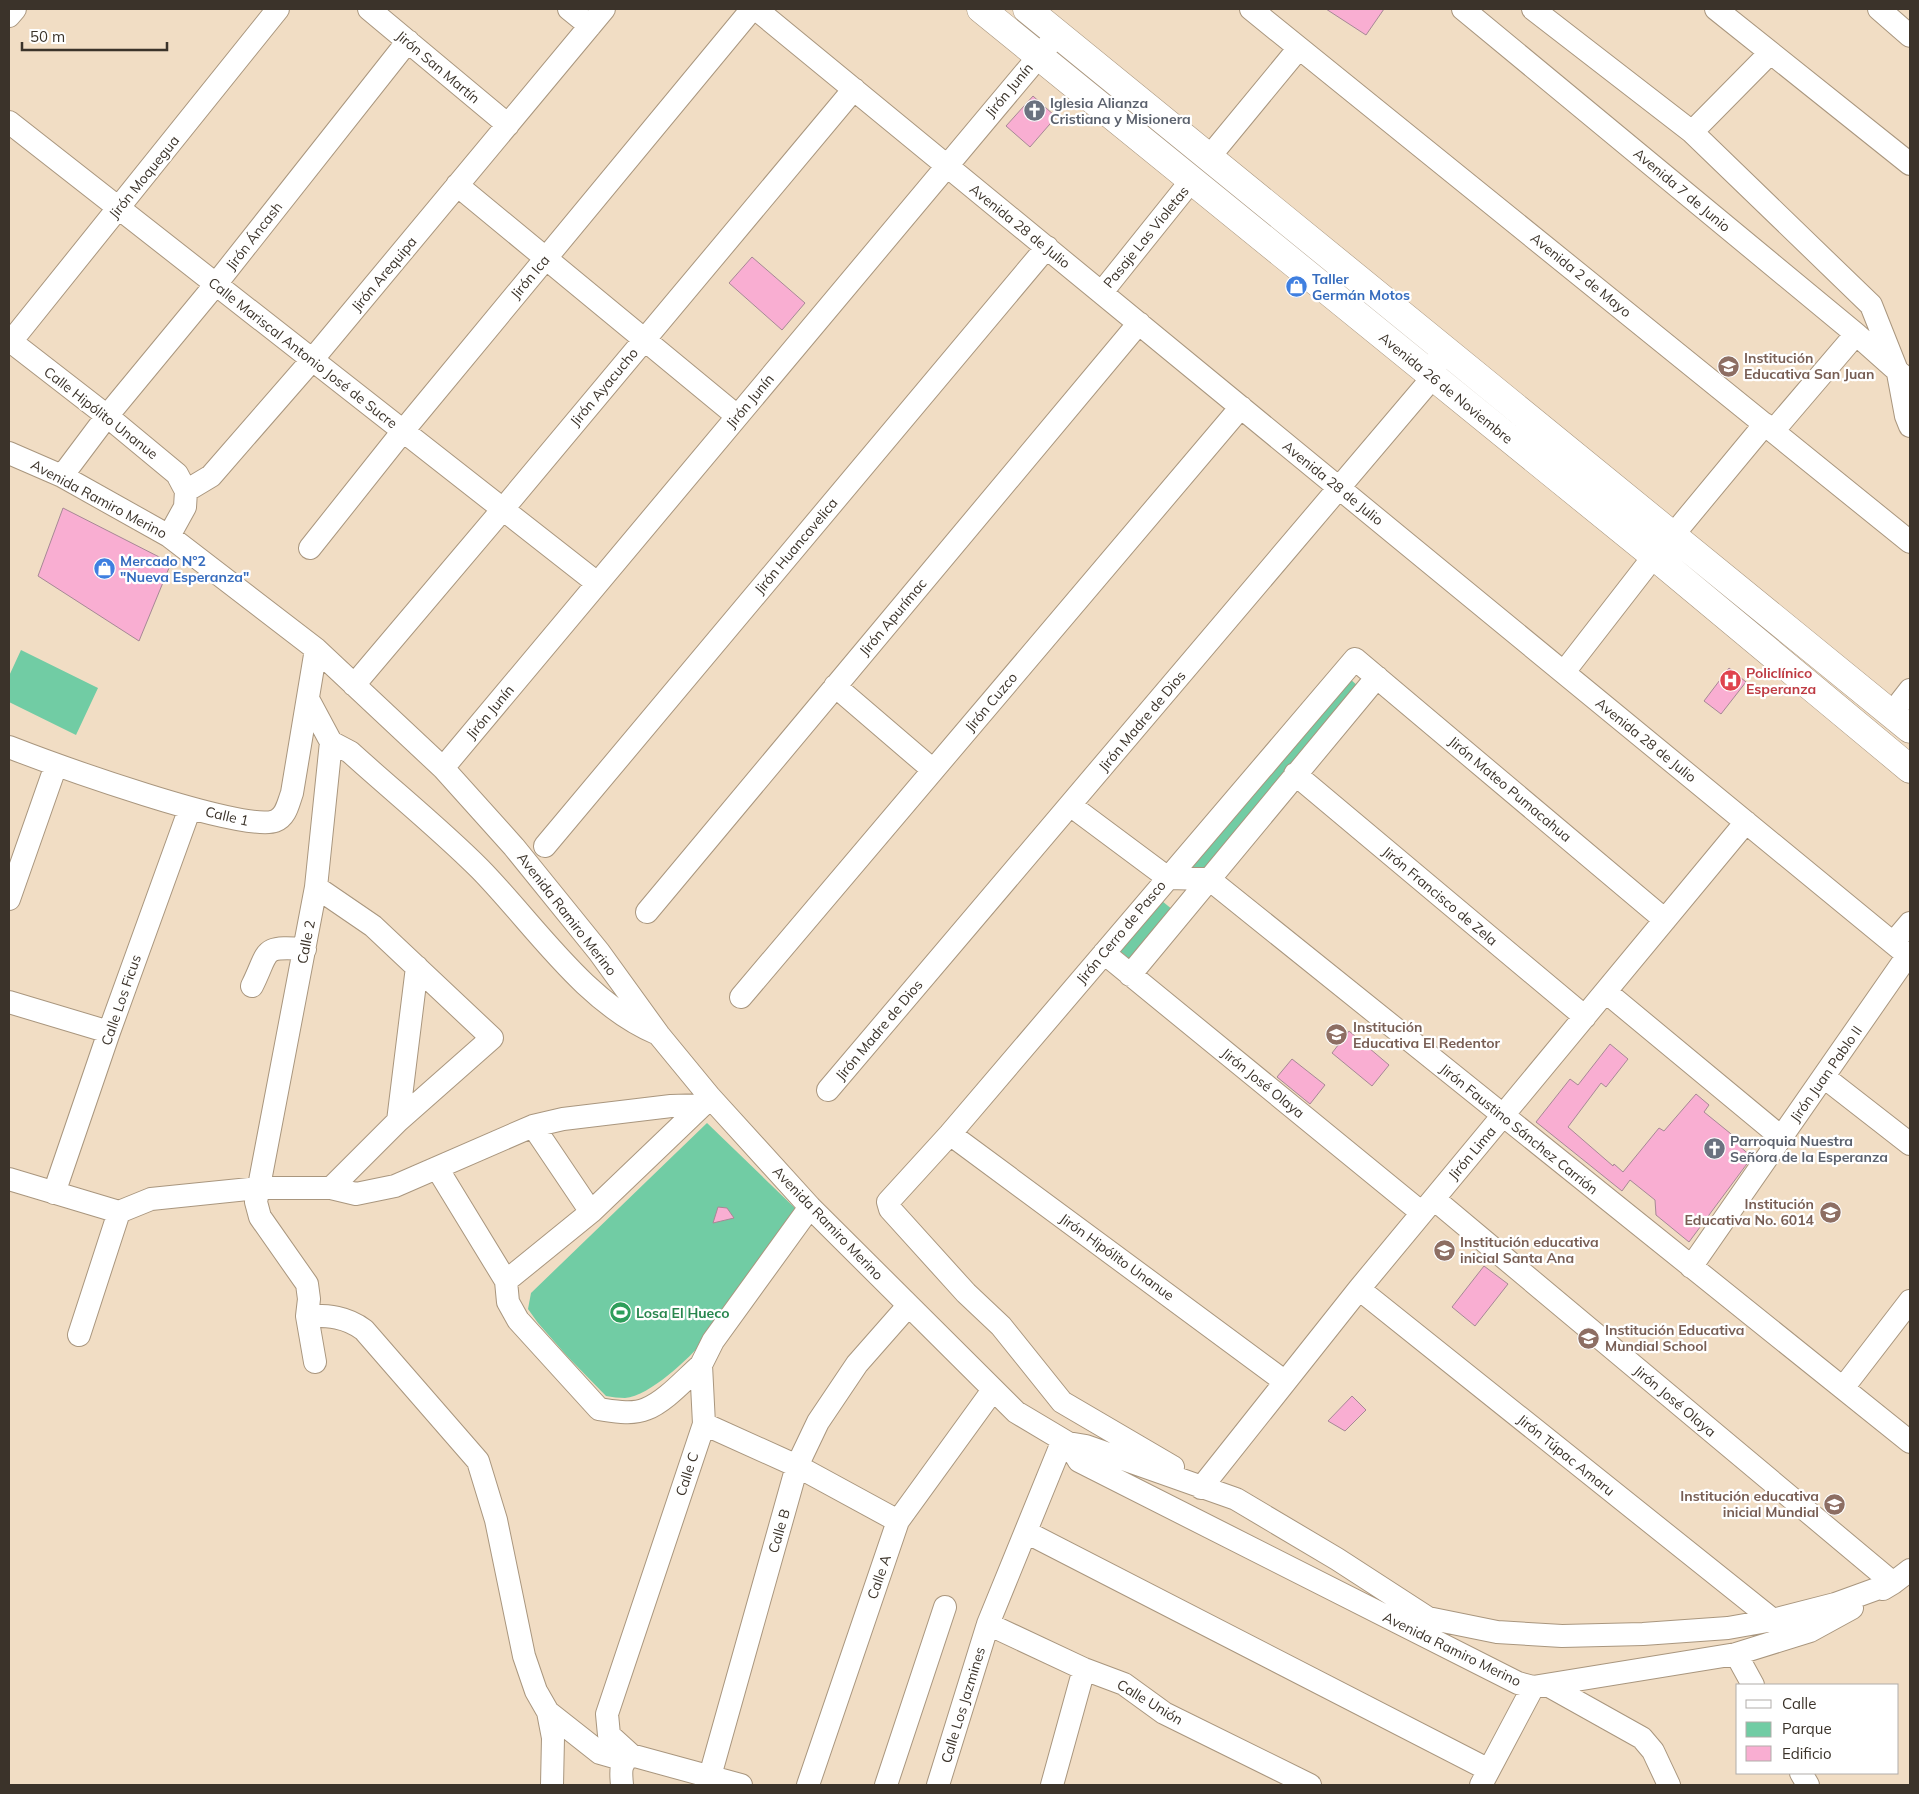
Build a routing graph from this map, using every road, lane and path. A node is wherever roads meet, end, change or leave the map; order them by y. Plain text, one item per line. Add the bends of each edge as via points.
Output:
1 (15, 9) edge
2 (278, 9) edge
3 (369, 9) edge
4 (569, 9) edge
5 (604, 9) edge
6 (752, 9) edge
7 (756, 9) edge
8 (981, 9) edge
9 (1027, 9) edge
10 (1251, 9) edge
11 (1463, 9) edge
12 (1533, 9) edge
13 (1716, 9) edge
14 (1880, 9) edge
15 (9, 16) edge
16 (590, 26) junction
17 (1057, 34) junction
18 (1910, 36) edge
19 (408, 41) junction
20 (1299, 48) junction
21 (1770, 53) junction
22 (1038, 56) junction
23 (854, 89) junction
24 (9, 122) edge
25 (508, 125) junction
26 (1692, 132) junction
27 (1210, 156) junction
28 (1910, 164) edge
29 (947, 165) junction
30 (1191, 181) junction
31 (457, 185) junction
32 (119, 209) junction
33 (1046, 247) junction
34 (546, 258) junction
35 (216, 284) junction
36 (1102, 292) junction
37 (1139, 323) junction
38 (1856, 334) junction
39 (644, 339) junction
40 (9, 342) edge
41 (1441, 345) junction
42 (312, 360) junction
43 (1433, 377) junction
44 (1904, 378) edge
45 (1241, 407) junction
46 (107, 416) junction
47 (737, 416) junction
48 (1910, 426) edge
49 (1770, 427) junction
50 (403, 431) junction
51 (9, 453) edge
52 (62, 476) junction
53 (1340, 488) junction
54 (186, 491) junction
55 (503, 509) junction
56 (1673, 535) junction
57 (169, 536) junction
58 (1910, 542) edge
59 (310, 548) dead end
60 (1654, 556) junction
61 (597, 583) junction
62 (316, 649) junction
63 (1355, 659) joint
64 (1564, 672) junction
65 (1377, 677) junction
66 (354, 684) junction
67 (835, 686) junction
68 (1910, 690) edge
69 (308, 699) junction
70 (1901, 721) edge
71 (331, 742) junction
72 (9, 747) edge
73 (56, 765) junction
74 (443, 768) junction
75 (1910, 769) edge
76 (933, 770) junction
77 (1295, 774) junction
78 (1070, 805) junction
79 (190, 808) junction
80 (1746, 822) junction
81 (545, 846) dead end
82 (1168, 878) junction
83 (1209, 879) junction
84 (316, 887) junction
85 (9, 899) edge
86 (647, 912) dead end
87 (1665, 920) junction
88 (1910, 923) edge
89 (305, 949) junction
90 (1904, 952) edge
91 (1104, 953) junction
92 (417, 968) junction
93 (1130, 975) junction
94 (252, 986) dead end
95 (1606, 992) junction
96 (741, 997) dead end
97 (9, 1002) edge
98 (1585, 1017) junction
99 (109, 1032) junction
100 (659, 1034) junction
101 (1824, 1077) junction
102 (828, 1090) dead end
103 (706, 1101) junction
104 (1503, 1116) junction
105 (398, 1121) junction
106 (533, 1126) junction
107 (950, 1134) junction
108 (1782, 1137) junction
109 (1910, 1144) edge
110 (437, 1168) junction
111 (9, 1179) edge
112 (259, 1188) junction
113 (331, 1188) junction
114 (54, 1193) junction
115 (1428, 1206) junction
116 (810, 1207) junction
117 (120, 1212) junction
118 (591, 1212) junction
119 (1692, 1267) junction
120 (506, 1281) junction
121 (1359, 1289) junction
122 (1910, 1300) edge
123 (908, 1306) junction
124 (307, 1316) junction
125 (79, 1336) dead end
126 (315, 1362) dead end
127 (701, 1365) junction
128 (1284, 1381) junction
129 (1843, 1388) junction
130 (993, 1390) junction
131 (704, 1424) junction
132 (1065, 1442) junction
133 (1910, 1442) edge
134 (797, 1466) junction
135 (1197, 1486) junction
136 (898, 1520) junction
137 (1026, 1532) junction
138 (1902, 1577) edge
139 (945, 1607) dead end
140 (1773, 1620) junction
141 (988, 1624) junction
142 (1736, 1654) junction
143 (1084, 1669) junction
144 (1752, 1684) edge
145 (1541, 1686) junction
146 (548, 1712) junction
147 (631, 1755) junction
148 (1802, 1774) edge
149 (1485, 1777) edge
150 (1661, 1779) edge
151 (709, 1781) edge
152 (552, 1785) edge
153 (622, 1785) edge
154 (742, 1785) edge
155 (808, 1785) edge
156 (886, 1785) edge
157 (938, 1785) edge
158 (1052, 1785) edge
159 (1310, 1785) edge
160 (1808, 1785) edge

1 - 15 street
2 - 32 street, Jirón Moquegua
3 - 19 street, Jirón San Martín
4 - 16 street
5 - 16 street, Jirón Arequipa
6 - 34 street, Jirón Ica
7 - 23 street, Avenida 28 de Julio
8 - 22 main road, Avenida 26 de Noviembre
9 - 17 main road
10 - 20 street, Avenida 2 de Mayo
11 - 38 street, Avenida 7 de Junio
12 - 26 street
13 - 21 street
14 - 18 street
16 - 25 street, Jirón Arequipa
17 - 22 street, Jirón Junín
17 - 27 main road
19 - 25 street, Jirón San Martín
19 - 35 street, Jirón Áncash
20 - 27 street
20 - 49 street, Avenida 2 de Mayo
21 - 26 street
21 - 28 street
22 - 29 street, Jirón Junín
22 - 30 main road, Avenida 26 de Noviembre
23 - 29 street, Avenida 28 de Julio
23 - 39 street, Jirón Ayacucho
24 - 32 street, Calle Mariscal Antonio José de Sucre
25 - 31 street, Jirón Arequipa
26 - 44 street via 1871,305
27 - 41 main road
29 - 33 street, Avenida 28 de Julio
29 - 47 street, Jirón Junín
30 - 36 street, Pasaje Las Violetas
30 - 43 main road, Avenida 26 de Noviembre
31 - 34 street
31 - 42 street, Jirón Arequipa
32 - 35 street, Calle Mariscal Antonio José de Sucre
32 - 40 street, Jirón Moquegua
33 - 36 street, Avenida 28 de Julio
33 - 81 street, Jirón Huancavelica
34 - 39 street
34 - 50 street, Jirón Ica
35 - 42 street, Calle Mariscal Antonio José de Sucre
35 - 46 street, Jirón Áncash
36 - 37 street, Avenida 28 de Julio
37 - 45 street, Avenida 28 de Julio
37 - 67 street, Jirón Apurímac
38 - 44 street, Avenida 7 de Junio
38 - 49 street
39 - 47 street
39 - 55 street, Jirón Ayacucho
40 - 46 street, Calle Hipólito Unanue
41 - 43 street, Jirón Madre de Dios
41 - 56 main road
42 - 50 street, Calle Mariscal Antonio José de Sucre
42 - 54 street, Jirón Arequipa via 211,476
43 - 53 street, Jirón Madre de Dios
43 - 60 main road, Avenida 26 de Noviembre
44 - 48 street via 1906,416
45 - 53 street, Avenida 28 de Julio
45 - 76 street, Jirón Cuzco
46 - 52 street, Jirón Áncash
46 - 54 street, Calle Hipólito Unanue via 178,474
47 - 61 street, Jirón Junín
49 - 56 street
49 - 58 street, Avenida 2 de Mayo
50 - 55 street, Calle Mariscal Antonio José de Sucre
50 - 59 street, Jirón Ica
51 - 52 street, Avenida Ramiro Merino
52 - 57 street, Avenida Ramiro Merino
53 - 64 street, Avenida 28 de Julio
53 - 78 street, Jirón Madre de Dios
54 - 57 street via 185,507
55 - 61 street, Calle Mariscal Antonio José de Sucre
55 - 66 street, Jirón Ayacucho
56 - 70 main road
57 - 62 street, Avenida Ramiro Merino
60 - 64 street
60 - 75 main road, Avenida 26 de Noviembre
61 - 74 street, Jirón Junín
62 - 66 street, Avenida Ramiro Merino
62 - 69 street, Calle 1
63 - 65 street, Jirón Mateo Pumacahua
63 - 82 street, Jirón Cerro de Pasco
64 - 80 street, Avenida 28 de Julio
65 - 77 street
65 - 87 street, Jirón Mateo Pumacahua
66 - 74 street, Avenida Ramiro Merino
67 - 76 street
67 - 86 street, Jirón Apurímac
68 - 70 street
69 - 71 street
69 - 79 street, Calle 1 via 292,793 284,815 274,821 259,823
71 - 84 street, Calle 2
71 - 100 street via 350,752 474,864 580,978 624,1017
72 - 73 street, Calle 1
73 - 79 street, Calle 1
73 - 85 street
74 - 100 street, Avenida Ramiro Merino via 532,868
76 - 96 street, Jirón Cuzco
77 - 83 street
77 - 98 street, Jirón Francisco de Zela
78 - 82 street
78 - 102 street, Jirón Madre de Dios
79 - 99 street, Calle Los Ficus
80 - 87 street, Jirón Lima
80 - 90 street, Avenida 28 de Julio
82 - 83 street
82 - 91 street, Jirón Cerro de Pasco
83 - 93 street
83 - 104 street, Jirón Faustino Sánchez Carrión
84 - 89 street, Calle 2
84 - 92 street via 373,926
87 - 95 street, Jirón Lima
88 - 90 street, Jirón Juan Pablo II
89 - 94 street via 270,949
89 - 112 street, Calle 2
90 - 101 street, Jirón Juan Pablo II
91 - 93 street, Jirón José Olaya
91 - 107 street, Jirón Cerro de Pasco
92 - 105 street
92 - 105 street via 492,1038
93 - 115 street, Jirón José Olaya
95 - 98 street, Jirón Lima
95 - 108 street
97 - 99 street
98 - 104 street, Jirón Lima
99 - 114 street, Calle Los Ficus
100 - 103 street, Avenida Ramiro Merino
101 - 108 street, Jirón Juan Pablo II
101 - 109 street
103 - 106 street via 563,1119
103 - 116 street, Avenida Ramiro Merino
103 - 118 street
104 - 115 street, Jirón Lima
104 - 119 street, Jirón Faustino Sánchez Carrión
105 - 113 street
106 - 110 street
106 - 118 street
107 - 128 street, Jirón Hipólito Unanue
107 - 135 street, Jirón Cerro de Pasco via 888,1205 966,1293 1001,1326 1062,1402 1178,1470
108 - 119 street, Jirón Juan Pablo II
110 - 113 street via 395,1186 356,1194
110 - 120 street
111 - 114 street
112 - 113 street
112 - 117 street via 151,1199
112 - 124 street, Calle 2 via 256,1202 260,1217 307,1284
114 - 117 street
115 - 121 street, Jirón Lima
115 - 138 street, Jirón José Olaya
116 - 123 street, Avenida Ramiro Merino
116 - 127 street, Calle C via 713,1341
117 - 125 street
118 - 120 street
119 - 129 street, Jirón Faustino Sánchez Carrión
120 - 127 street via 508,1302 518,1320 599,1409 623,1412 646,1409
121 - 128 street, Jirón Lima
121 - 140 street, Jirón Túpac Amaru
122 - 129 street
123 - 130 street, Avenida Ramiro Merino
123 - 134 street, Calle B via 857,1364 818,1422
124 - 126 street, Calle 2
124 - 146 street via 345,1319 364,1330 478,1462 496,1520 524,1656 536,1691
127 - 131 street, Calle C
128 - 135 street, Jirón Lima
129 - 133 street, Jirón Faustino Sánchez Carrión
130 - 132 street, Avenida Ramiro Merino via 1016,1412
130 - 136 street, Calle A
131 - 134 street
131 - 147 street, Calle C via 607,1714 609,1736
132 - 135 street, Avenida Ramiro Merino via 1086,1446
132 - 137 street, Calle Los Jazmines
132 - 145 street, Avenida Ramiro Merino via 1079,1461 1518,1683
134 - 136 street
134 - 151 street, Calle B
135 - 140 street, Avenida Ramiro Merino via 1236,1500 1435,1620 1497,1632 1562,1636 1718,1629
136 - 155 street, Calle A
137 - 141 street, Calle Los Jazmines
137 - 149 street
138 - 140 street, Avenida Ramiro Merino via 1835,1604
138 - 142 street, Avenida Ramiro Merino via 1840,1616 1810,1630
139 - 156 street
141 - 143 street, Calle Unión
141 - 157 street, Calle Los Jazmines
142 - 144 street
142 - 145 street, Avenida Ramiro Merino
143 - 158 street
143 - 159 street, Calle Unión via 1124,1684 1164,1713
145 - 149 street
145 - 150 street via 1642,1738
146 - 147 street via 600,1753 614,1757
146 - 152 street via 552,1738
147 - 151 street
147 - 153 street via 623,1761 620,1770
148 - 160 street
151 - 154 street

